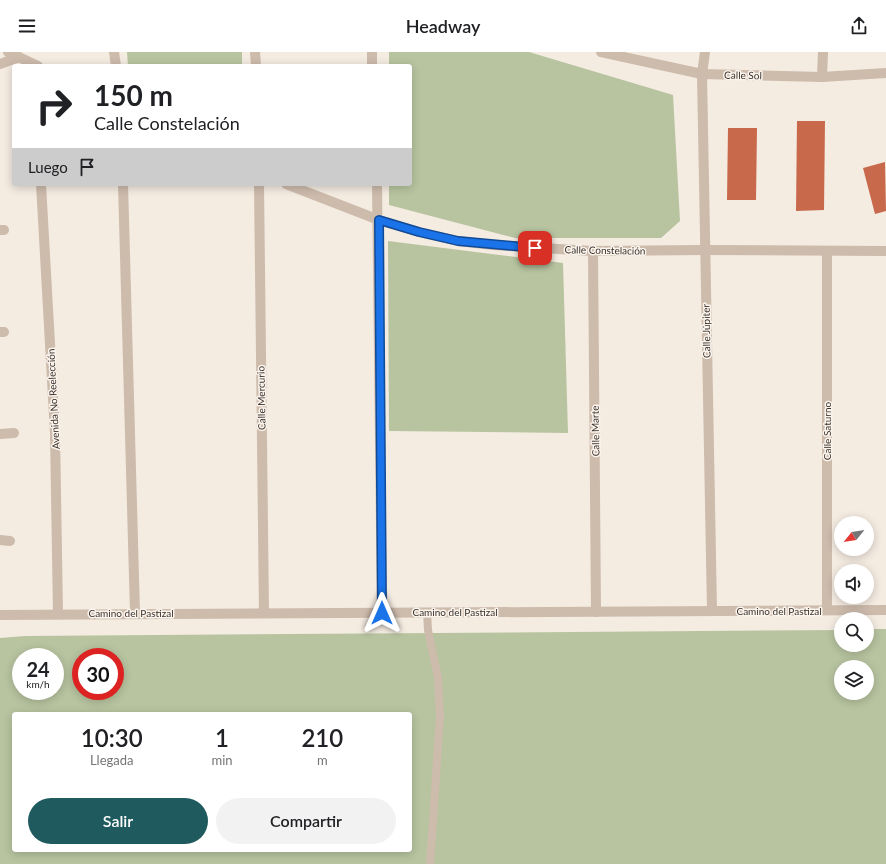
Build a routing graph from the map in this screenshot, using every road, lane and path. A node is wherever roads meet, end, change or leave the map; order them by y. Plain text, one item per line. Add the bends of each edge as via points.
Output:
1 (8, 52) edge
2 (33, 52) edge
3 (114, 52) edge
4 (255, 52) edge
5 (372, 52) edge
6 (601, 52) edge
7 (705, 52) edge
8 (823, 52) edge
9 (19, 57) junction
10 (0, 64) edge
11 (33, 64) edge
12 (35, 64) edge
13 (116, 64) edge
14 (256, 64) edge
15 (372, 64) edge
16 (886, 73) edge
17 (702, 74) junction
18 (822, 77) junction
19 (41, 186) edge
20 (123, 186) edge
21 (259, 186) edge
22 (291, 186) edge
23 (378, 186) edge
24 (379, 220) junction
25 (704, 250) junction
26 (593, 251) junction
27 (886, 251) edge
28 (827, 252) junction
29 (14, 433) dead end
30 (0, 434) edge
31 (827, 610) junction
32 (886, 610) edge
33 (712, 611) junction
34 (427, 612) junction
35 (596, 612) junction
36 (135, 613) junction
37 (264, 613) junction
38 (382, 613) junction
39 (58, 614) junction
40 (0, 615) edge
41 (430, 864) edge

1 - 9 street
2 - 12 street
3 - 13 street
4 - 14 street
5 - 15 street
6 - 17 street, Calle Sol
7 - 17 street, Calle Júpiter
8 - 18 street
9 - 10 street
9 - 11 street
16 - 18 street, Calle Sol
17 - 18 street, Calle Sol
17 - 25 street, Calle Júpiter
19 - 39 street, Avenida No Reelección via 55,433
20 - 36 street
21 - 37 street, Calle Mercurio
22 - 24 street, Calle Constelación
23 - 24 street
24 - 26 street, Calle Constelación via 458,241
24 - 38 street
25 - 26 street, Calle Constelación
25 - 28 street, Calle Constelación
25 - 33 street, Calle Júpiter
26 - 35 street, Calle Marte
27 - 28 street, Calle Constelación
28 - 31 street, Calle Saturno
29 - 30 street
31 - 32 street, Camino del Pastizal
31 - 33 street, Camino del Pastizal
33 - 35 street, Camino del Pastizal
34 - 35 street, Camino del Pastizal
34 - 38 street, Camino del Pastizal
34 - 41 lane via 438,678 440,717
36 - 37 street, Camino del Pastizal
36 - 39 street, Camino del Pastizal
37 - 38 street, Camino del Pastizal
39 - 40 street, Camino del Pastizal

